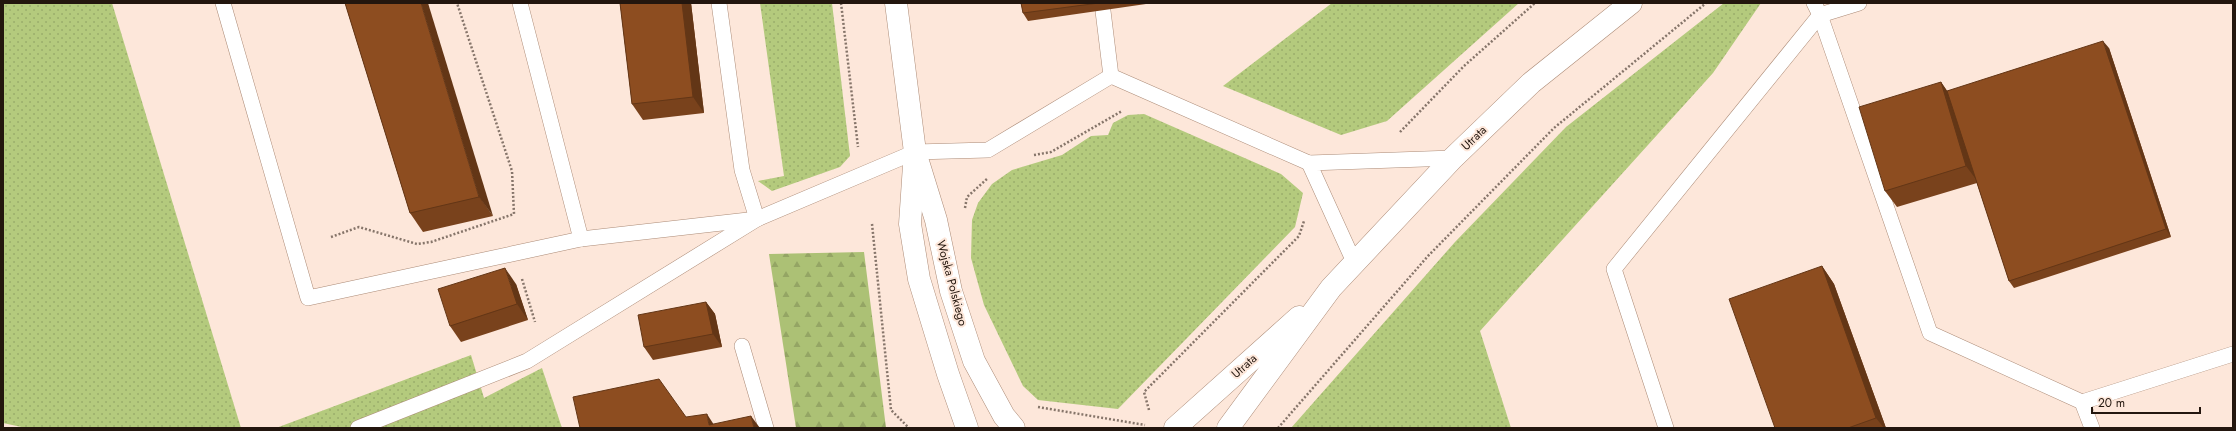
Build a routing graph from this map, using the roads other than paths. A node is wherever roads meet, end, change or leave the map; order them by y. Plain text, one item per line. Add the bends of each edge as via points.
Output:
1 (223, 3) edge
2 (520, 3) edge
3 (719, 3) edge
4 (896, 3) edge
5 (1631, 3) edge
6 (1859, 3) edge
7 (1817, 9) edge
8 (1103, 10) dead end
9 (1111, 76) junction
10 (915, 152) junction
11 (1453, 158) junction
12 (1309, 163) junction
13 (757, 219) junction
14 (581, 239) junction
15 (1354, 262) junction
16 (1331, 288) junction
17 (742, 346) dead end
18 (2233, 354) edge
19 (2082, 402) junction
20 (358, 428) edge
21 (766, 428) edge
22 (967, 428) edge
23 (1014, 428) edge
24 (1175, 428) edge
25 (1228, 428) edge
26 (1666, 428) edge
27 (2092, 428) edge

1 - 14 lane via 308,298
2 - 14 lane
3 - 13 lane via 742,170
4 - 10 main road, Wojska Polskiego
5 - 11 main road, Utrata via 1531,83
6 - 7 lane
7 - 19 lane via 1930,333
7 - 26 lane via 1614,268
8 - 9 lane
9 - 10 lane via 988,150
9 - 12 lane
10 - 13 lane
10 - 22 main road, Wojska Polskiego via 910,224 919,279
10 - 23 main road, Wojska Polskiego via 936,220 951,291 974,361 1004,416
11 - 12 lane
11 - 15 main road, Utrata
12 - 15 lane
13 - 14 lane
13 - 20 lane via 527,361
15 - 16 main road, Utrata
16 - 24 main road, Utrata
16 - 25 main road, Utrata
17 - 21 lane
18 - 19 lane
19 - 27 lane

